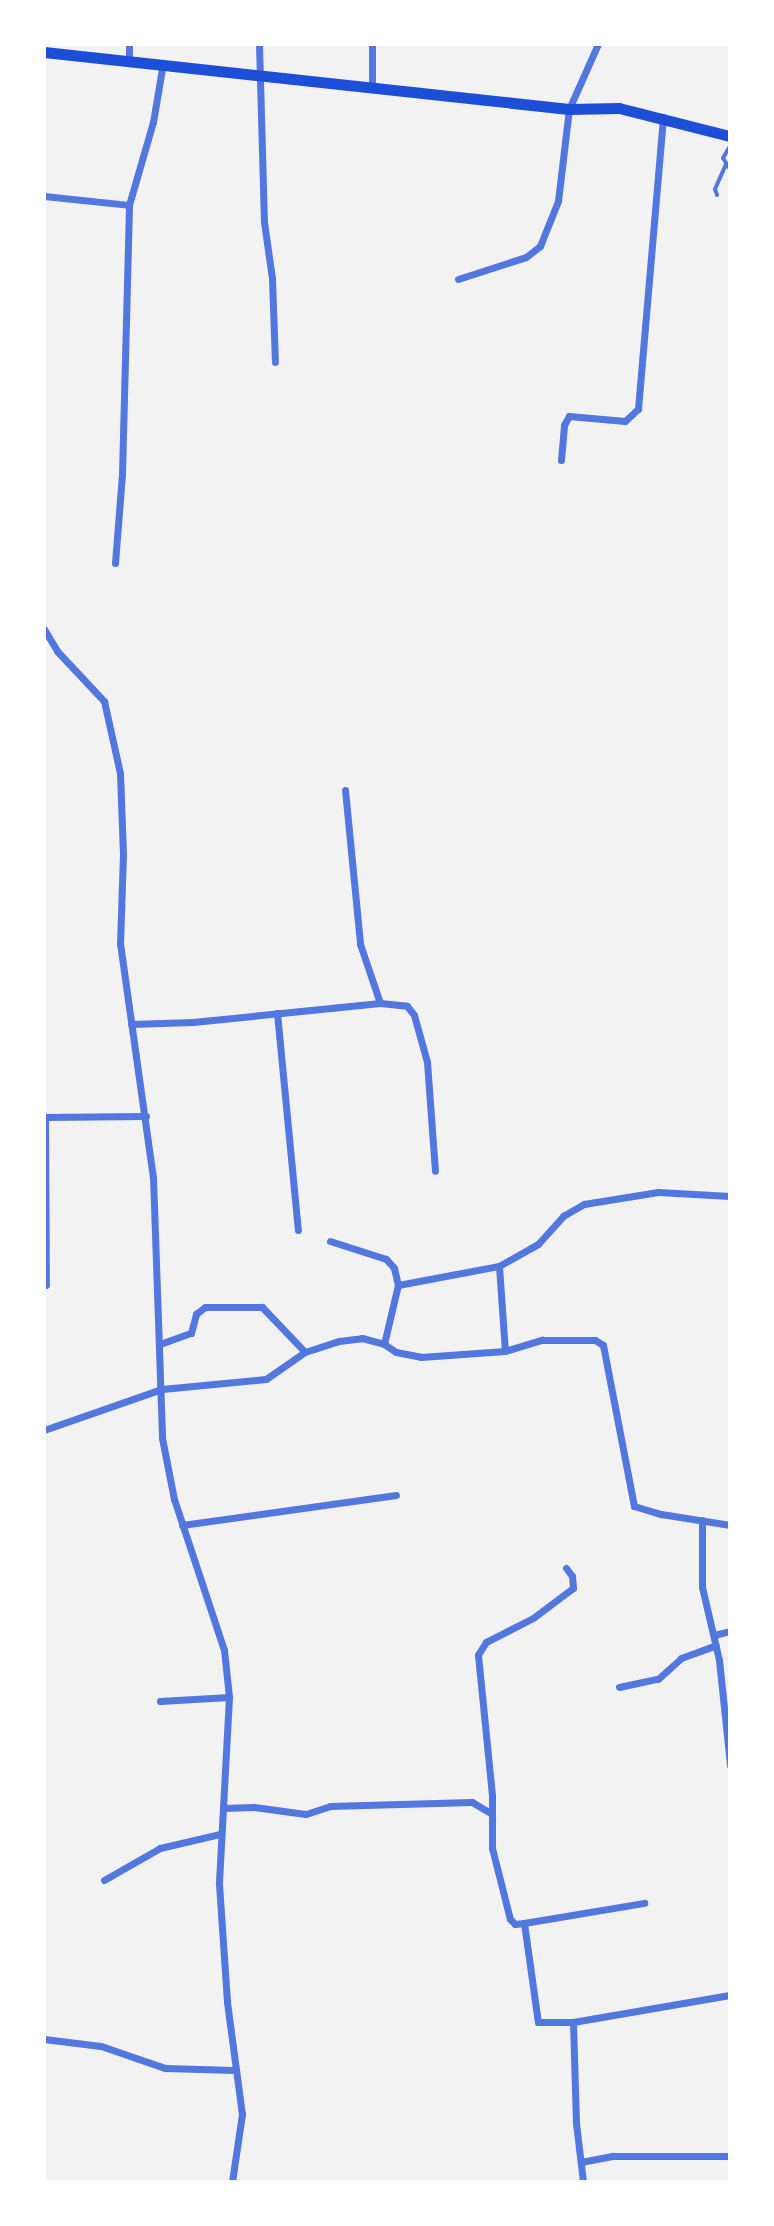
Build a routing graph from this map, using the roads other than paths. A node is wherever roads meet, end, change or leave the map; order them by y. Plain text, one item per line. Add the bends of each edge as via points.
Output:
1 (129, 44) edge
2 (259, 44) edge
3 (372, 44) edge
4 (598, 44) edge
5 (44, 52) edge
6 (129, 60) junction
7 (163, 63) junction
8 (260, 78) junction
9 (372, 87) junction
10 (569, 109) junction
11 (663, 117) junction
12 (730, 136) edge
13 (730, 146) edge
14 (728, 166) edge
15 (717, 195) dead end
16 (44, 196) edge
17 (129, 205) junction
18 (458, 279) dead end
19 (275, 362) dead end
20 (561, 460) dead end
21 (115, 563) dead end
22 (44, 629) edge
23 (345, 790) dead end
24 (380, 1003) junction
25 (277, 1013) junction
26 (131, 1024) junction
27 (146, 1116) junction
28 (44, 1117) edge
29 (435, 1171) dead end
30 (730, 1196) edge
31 (298, 1230) dead end
32 (330, 1241) dead end
33 (499, 1266) junction
34 (46, 1285) dead end
35 (398, 1285) junction
36 (160, 1344) junction
37 (384, 1344) junction
38 (505, 1351) junction
39 (305, 1352) junction
40 (162, 1389) junction
41 (44, 1430) edge
42 (396, 1495) dead end
43 (702, 1520) junction
44 (182, 1525) junction
45 (730, 1525) edge
46 (566, 1568) dead end
47 (730, 1631) edge
48 (714, 1635) junction
49 (716, 1645) junction
50 (619, 1687) dead end
51 (229, 1697) junction
52 (160, 1701) dead end
53 (730, 1765) edge
54 (223, 1808) junction
55 (491, 1813) junction
56 (220, 1834) junction
57 (104, 1880) dead end
58 (644, 1903) dead end
59 (524, 1923) junction
60 (730, 1995) edge
61 (573, 2022) junction
62 (44, 2039) edge
63 (234, 2070) junction
64 (730, 2156) edge
65 (581, 2162) junction
66 (232, 2182) edge
67 (583, 2182) edge

1 - 6 street
2 - 8 street
3 - 9 street
4 - 10 street
5 - 6 main road
6 - 7 main road
7 - 8 main road
7 - 17 street via 153,122
8 - 9 main road
8 - 19 street
9 - 10 main road
10 - 11 main road via 619,108
10 - 18 street via 558,201 540,246 526,257
11 - 12 main road
11 - 20 street via 638,409 625,421 569,416
13 - 14 lane via 723,158
14 - 15 lane
16 - 17 street
17 - 21 street
22 - 26 street via 108,711 120,773 120,943
23 - 24 street via 360,944
24 - 25 street
24 - 29 street via 407,1006 420,1032 432,1100
25 - 26 street
25 - 31 street
26 - 27 street
27 - 28 street
27 - 36 street
28 - 34 street
30 - 33 street via 658,1192 584,1204 563,1216 538,1244
32 - 35 street via 386,1259
33 - 35 street
33 - 38 street
35 - 37 street
36 - 39 street via 191,1333 196,1314 205,1307 262,1307
36 - 40 street
37 - 38 street via 421,1357
37 - 39 street via 362,1338
38 - 43 street via 542,1340 599,1341 632,1502 640,1509
39 - 40 street via 266,1379
40 - 41 street
40 - 44 street via 167,1468
42 - 44 street
43 - 45 street
43 - 48 street via 702,1587
44 - 51 street via 218,1626
46 - 55 street via 573,1588 533,1618 486,1642 478,1655
47 - 48 street
48 - 49 street
49 - 50 street via 681,1658 658,1679
49 - 53 street
51 - 52 street
51 - 54 street
54 - 55 street via 306,1814 330,1806 472,1802
54 - 56 street
55 - 59 street via 492,1848 507,1910 513,1923
56 - 57 street via 160,1848
56 - 63 street
58 - 59 street
59 - 61 street via 538,2022
60 - 61 street
61 - 65 street
62 - 63 street via 101,2046 165,2068
63 - 66 street via 242,2114
64 - 65 street via 632,2155
65 - 67 street

